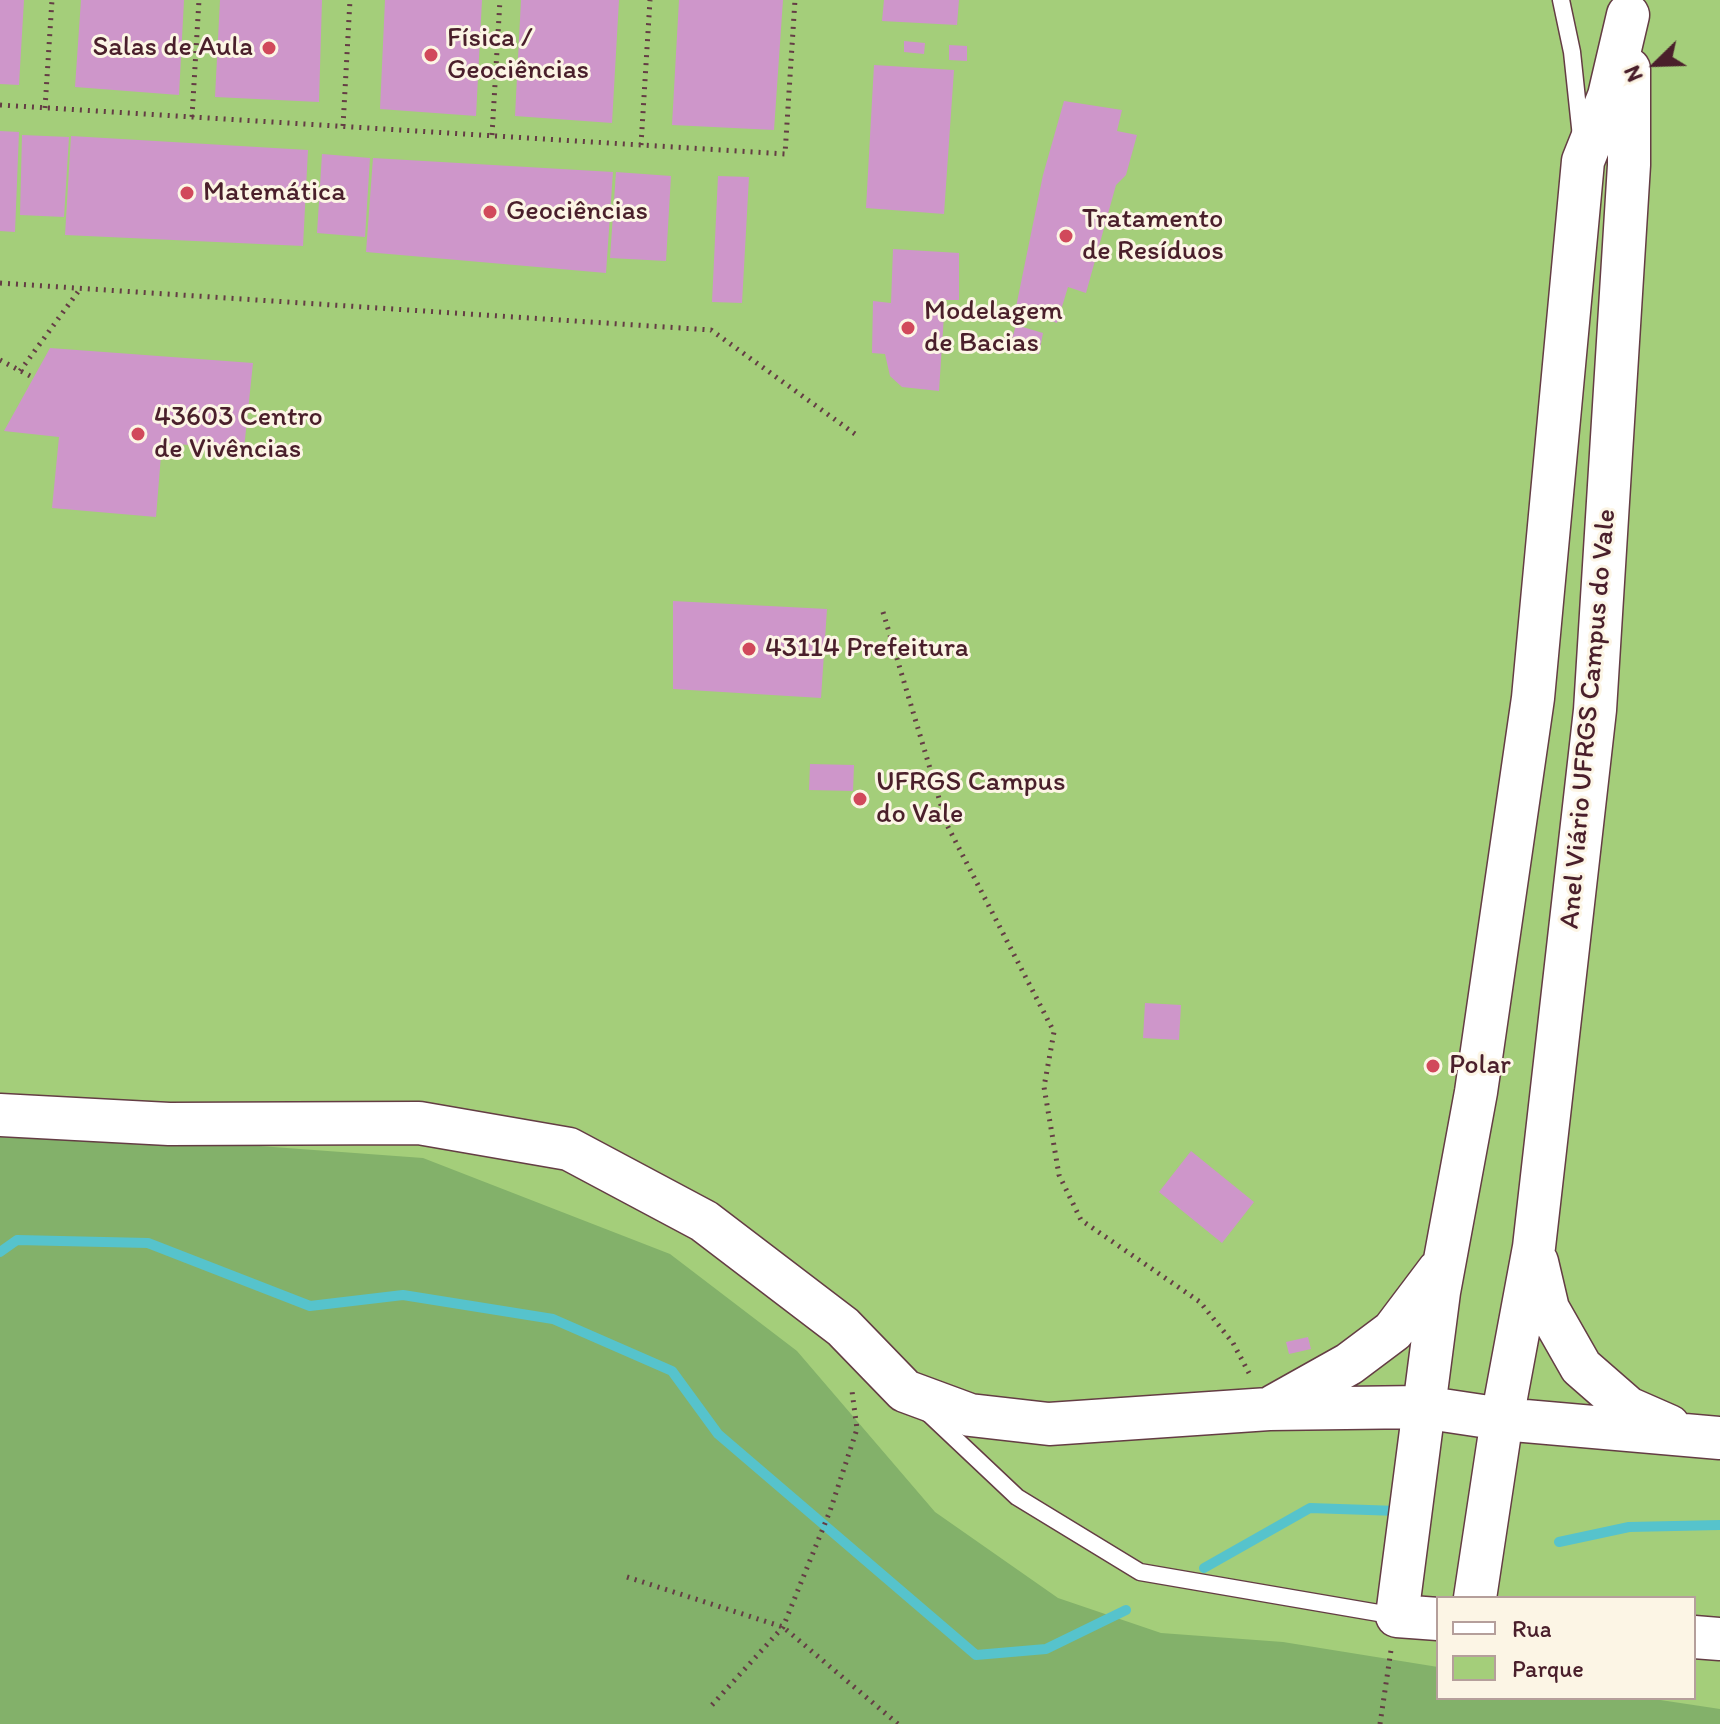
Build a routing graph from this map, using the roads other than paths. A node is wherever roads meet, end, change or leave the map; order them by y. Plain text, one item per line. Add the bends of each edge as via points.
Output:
1 (1561, 0) edge
2 (1627, 8) edge
3 (1583, 161) junction
4 (0, 1115) edge
5 (1534, 1247) junction
6 (1443, 1266) junction
7 (905, 1391) junction
8 (1422, 1407) junction
9 (1269, 1409) junction
10 (1508, 1420) junction
11 (1704, 1436) edge
12 (1475, 1596) edge
13 (1490, 1596) edge
14 (1397, 1616) junction
15 (1436, 1619) edge
16 (1696, 1637) edge
17 (1720, 1639) edge

1 - 3 lane
2 - 3 street, Anel Viário UFRGS Campus do Vale via 1609,96
2 - 5 street, Anel Viário UFRGS Campus do Vale via 1629,165 1595,710
3 - 6 street, Anel Viário UFRGS Campus do Vale via 1533,698 1476,1092
4 - 7 street via 169,1124 419,1123 569,1149 704,1221 843,1327
5 - 10 street, Anel Viário UFRGS Campus do Vale
5 - 11 street via 1548,1309 1581,1367 1628,1408
6 - 8 street, Anel Viário UFRGS Campus do Vale
6 - 9 street via 1393,1331 1349,1364
7 - 9 street via 970,1415 1049,1424
7 - 14 lane via 1017,1497 1140,1572
8 - 9 street
8 - 10 street
8 - 14 street, Anel Viário UFRGS Campus do Vale
10 - 11 street
10 - 12 street, Anel Viário UFRGS Campus do Vale
10 - 13 street, Anel Viário UFRGS Campus do Vale
14 - 15 street
16 - 17 street

